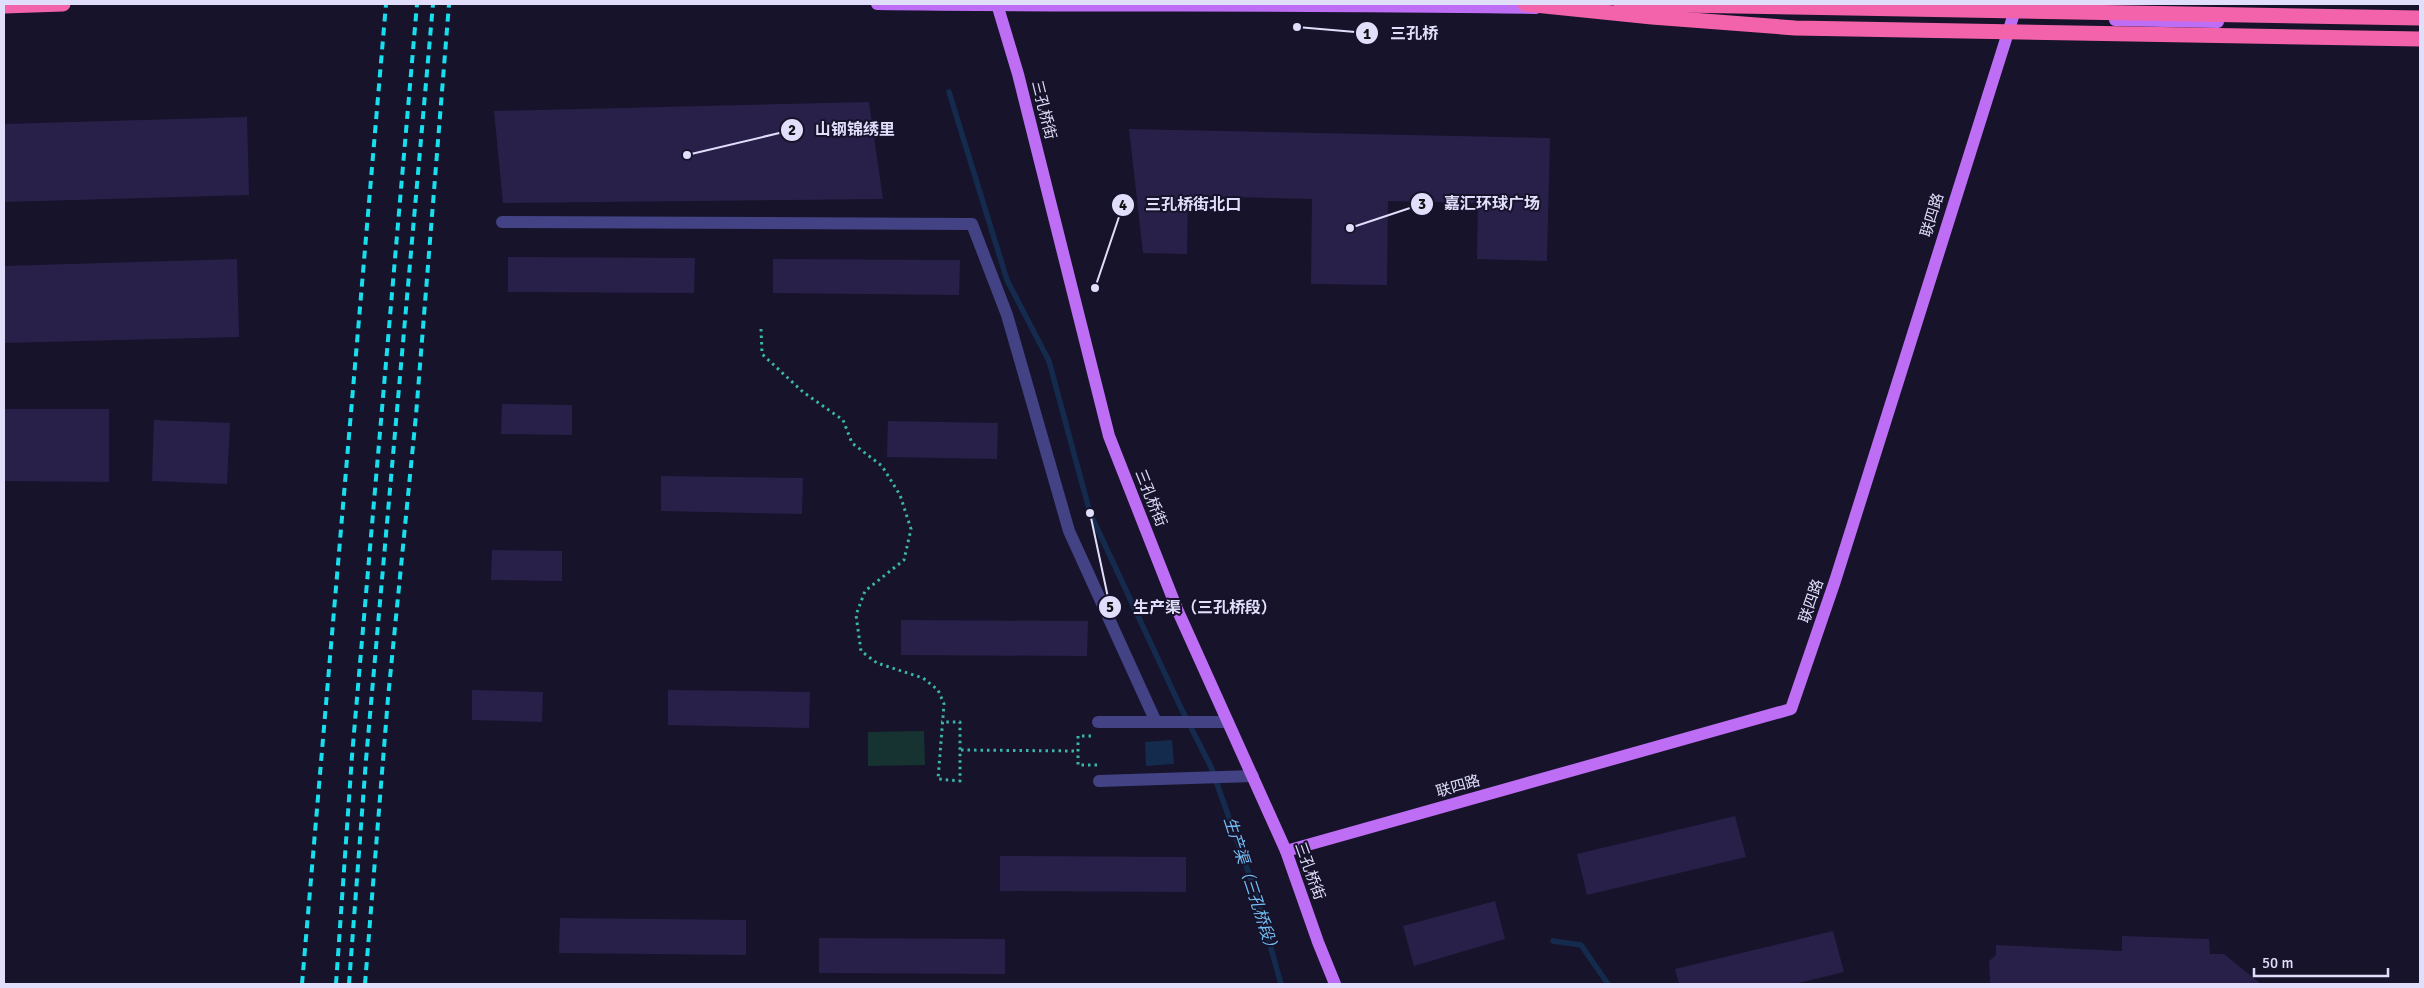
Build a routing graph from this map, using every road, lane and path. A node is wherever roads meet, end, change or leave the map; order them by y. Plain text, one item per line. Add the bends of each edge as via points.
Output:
1 (63, 4) edge
2 (877, 4) edge
3 (1525, 4) edge
4 (1622, 4) edge
5 (997, 5) edge
6 (4, 6) edge
7 (2014, 9) edge
8 (2420, 18) edge
9 (2420, 22) edge
10 (2420, 39) edge
11 (502, 222) dead end
12 (762, 330) dead end
13 (941, 722) junction
14 (1098, 722) dead end
15 (1156, 722) junction
16 (1228, 722) junction
17 (1078, 736) dead end
18 (961, 750) junction
19 (1078, 751) junction
20 (1078, 765) dead end
21 (1253, 776) junction
22 (1099, 781) dead end
23 (1286, 851) junction
24 (1335, 984) edge

1 - 6 highway
2 - 5 main road
3 - 10 highway via 1795,28
4 - 8 highway
5 - 7 main road via 1360,5 1851,14
5 - 16 main road, 三孔桥街 via 1018,74 1109,436 1177,609
7 - 9 main road via 2150,22
7 - 23 main road, 联四路 via 1835,581 1791,708
11 - 15 street via 972,224 1007,315 1068,531
12 - 13 path via 762,354 803,392 843,420 852,443 882,466 900,494 911,529 910,536 904,560 865,591 856,615 861,651 877,664 923,678 938,690 944,704
13 - 18 path via 960,722
13 - 18 path via 938,779 960,781
14 - 15 street
15 - 16 street
16 - 21 main road, 三孔桥街
17 - 19 path
18 - 19 path
19 - 20 path
21 - 22 street
21 - 23 main road, 三孔桥街
23 - 24 main road, 三孔桥街

